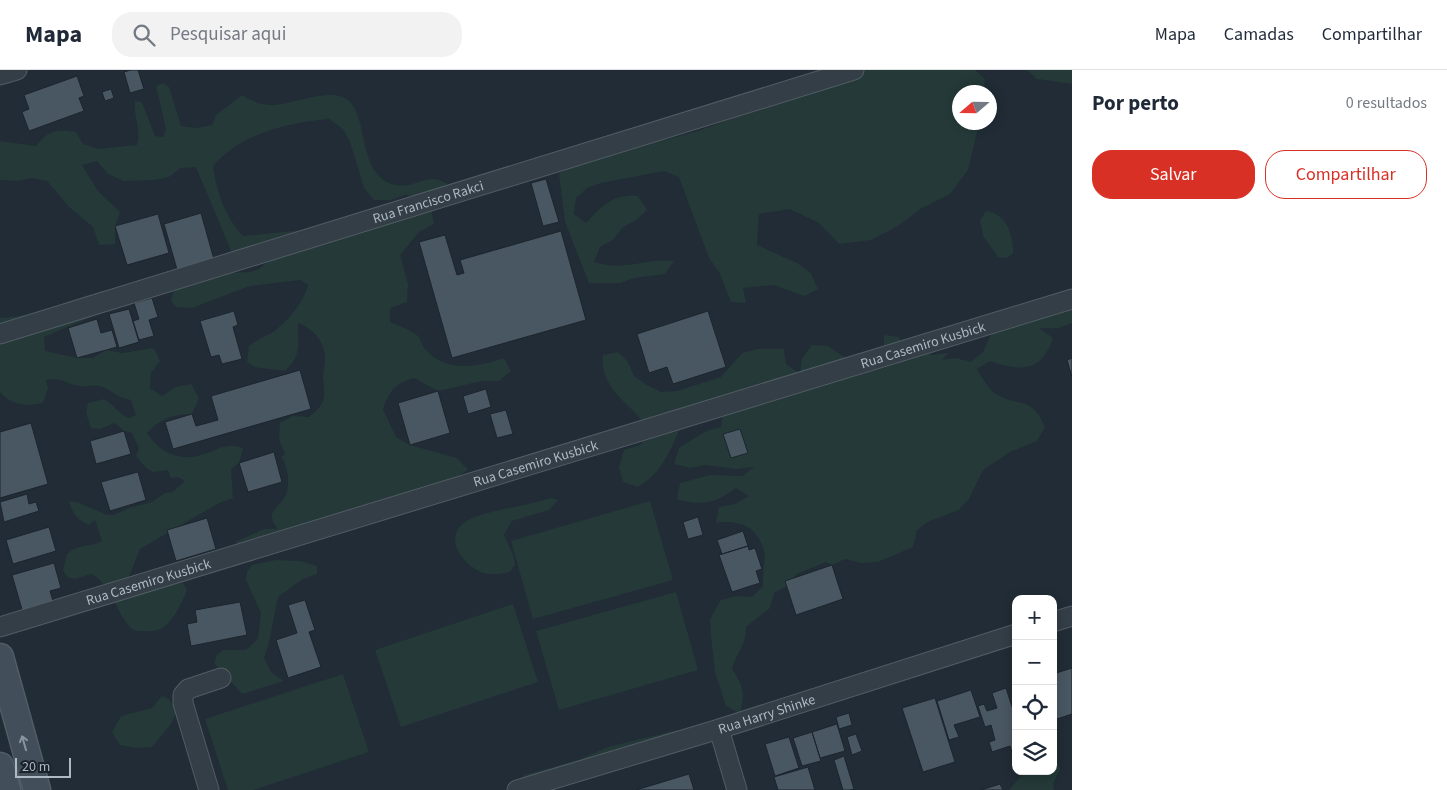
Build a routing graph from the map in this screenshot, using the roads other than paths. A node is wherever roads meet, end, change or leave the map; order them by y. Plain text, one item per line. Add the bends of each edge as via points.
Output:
1 (17, 70) edge
2 (854, 70) edge
3 (0, 75) edge
4 (1072, 299) edge
5 (0, 334) edge
6 (1072, 616) edge
7 (1057, 621) edge
8 (0, 627) edge
9 (1012, 635) edge
10 (0, 657) edge
11 (221, 678) dead end
12 (719, 729) junction
13 (0, 766) edge
14 (7, 790) edge
15 (37, 790) edge
16 (209, 790) edge
17 (517, 790) edge
18 (737, 790) edge

1 - 3 street
2 - 5 street, Rua Francisco Rakci
4 - 8 street, Rua Casemiro Kusbick
6 - 7 street
9 - 12 street, Rua Harry Shinke
15 -> 10 main road
11 - 16 street via 188,689 183,695
12 - 17 street, Rua Harry Shinke
12 - 18 street
13 - 14 main road

